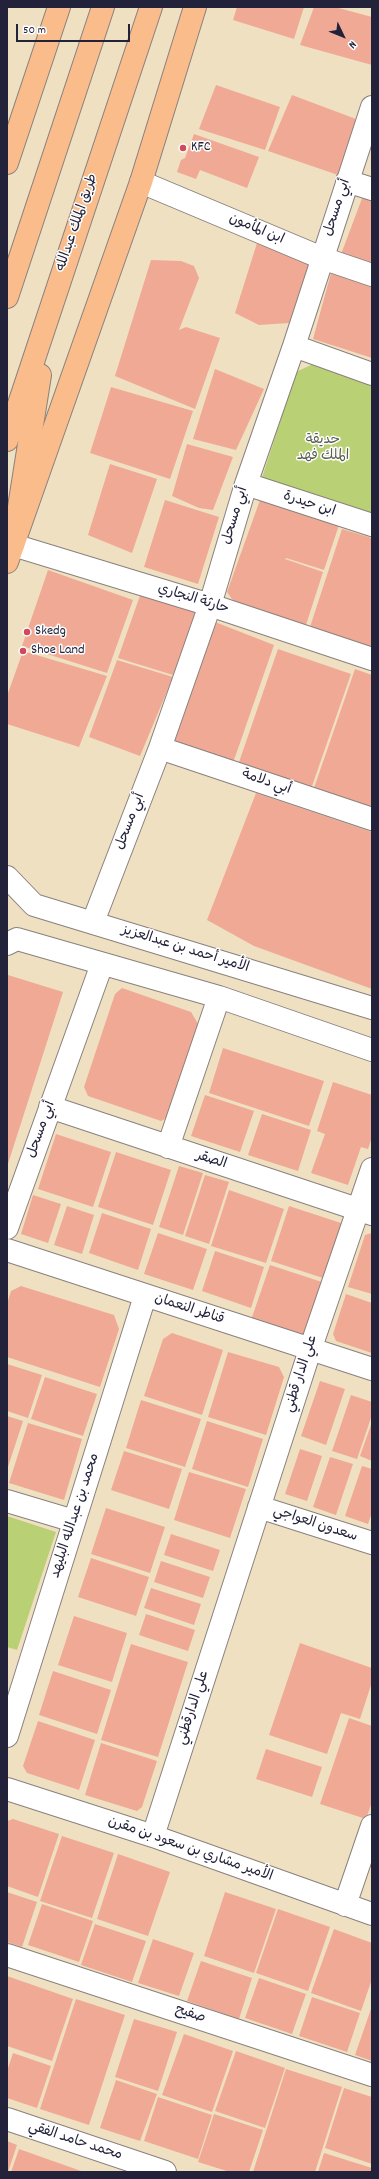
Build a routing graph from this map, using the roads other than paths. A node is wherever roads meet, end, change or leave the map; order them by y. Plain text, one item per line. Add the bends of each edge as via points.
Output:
1 (59, 7) edge
2 (104, 7) edge
3 (151, 7) edge
4 (195, 7) edge
5 (372, 107) edge
6 (7, 163) edge
7 (141, 182) junction
8 (347, 182) junction
9 (372, 189) edge
10 (68, 253) junction
11 (322, 258) junction
12 (372, 275) edge
13 (7, 297) edge
14 (294, 346) junction
15 (372, 374) edge
16 (7, 440) edge
17 (246, 484) junction
18 (372, 525) edge
19 (10, 554) edge
20 (210, 605) junction
21 (372, 659) edge
22 (160, 748) junction
23 (372, 819) edge
24 (7, 877) edge
25 (93, 922) junction
26 (7, 944) edge
27 (102, 964) junction
28 (219, 997) junction
29 (372, 1008) edge
30 (372, 1050) edge
31 (50, 1107) junction
32 (168, 1147) junction
33 (372, 1169) edge
34 (365, 1212) edge
35 (7, 1228) edge
36 (7, 1250) edge
37 (145, 1296) junction
38 (310, 1350) junction
39 (372, 1369) edge
40 (7, 1501) edge
41 (259, 1507) junction
42 (74, 1521) junction
43 (372, 1544) edge
44 (236, 1581) joint
45 (16, 1673) edge
46 (7, 1736) edge
47 (7, 1789) edge
48 (372, 1826) edge
49 (153, 1836) junction
50 (345, 1905) junction
51 (372, 1914) edge
52 (7, 1955) edge
53 (372, 2075) edge
54 (7, 2119) edge
55 (165, 2172) edge

1 - 6 main road
2 - 13 main road
3 - 10 main road, طريق الملك عبدالله
4 - 7 main road
5 - 8 street, أبي مسحل
7 - 11 street, ابن المأمون
7 - 19 main road
8 - 9 street
8 - 11 street, أبي مسحل
10 - 16 main road, طريق الملك عبدالله
10 - 19 main road via 37,391
11 - 12 street, ابن المأمون
11 - 14 street, أبي مسحل
14 - 15 street
14 - 17 street, أبي مسحل
17 - 18 street, ابن حيدرة
17 - 20 street, أبي مسحل
19 - 20 street, حارثة النجاري
20 - 21 street, حارثة النجاري
20 - 22 street, أبي مسحل
22 - 23 street, أبي دلامة
22 - 25 street, أبي مسحل
24 - 25 street, الأمير أحمد بن عبدالعزيز via 34,905
25 - 29 street, الأمير أحمد بن عبدالعزيز
26 - 27 street via 17,939
27 - 28 street
27 - 31 street, أبي مسحل
28 - 30 street
28 - 32 street
31 - 32 street, الصقر
31 - 35 street, أبي مسحل
32 - 34 street, الصقر
33 - 34 street, علي الدار قطني
34 - 38 street, علي الدار قطني
36 - 37 street, قناطر النعمان
37 - 38 street, قناطر النعمان
37 - 42 street, محمد بن عبدالله البليهد
38 - 39 street, قناطر النعمان
38 - 41 street, علي الدار قطني
40 - 42 street
41 - 43 street, سعدون العواجي
41 - 44 street, علي الدار قطني
42 - 45 street, محمد بن عبدالله البليهد
44 - 49 street, علي الدارقطني
45 - 46 street, محمد بن عبدالله البليهد
47 - 49 street, الأمير مشاري بن سعود بن مقرن
48 - 50 street
49 - 50 street, الأمير مشاري بن سعود بن مقرن
50 - 51 street, الأمير مشاري بن سعود بن مقرن
52 - 53 street, صفيح
54 - 55 street, محمد حامد الفقي

